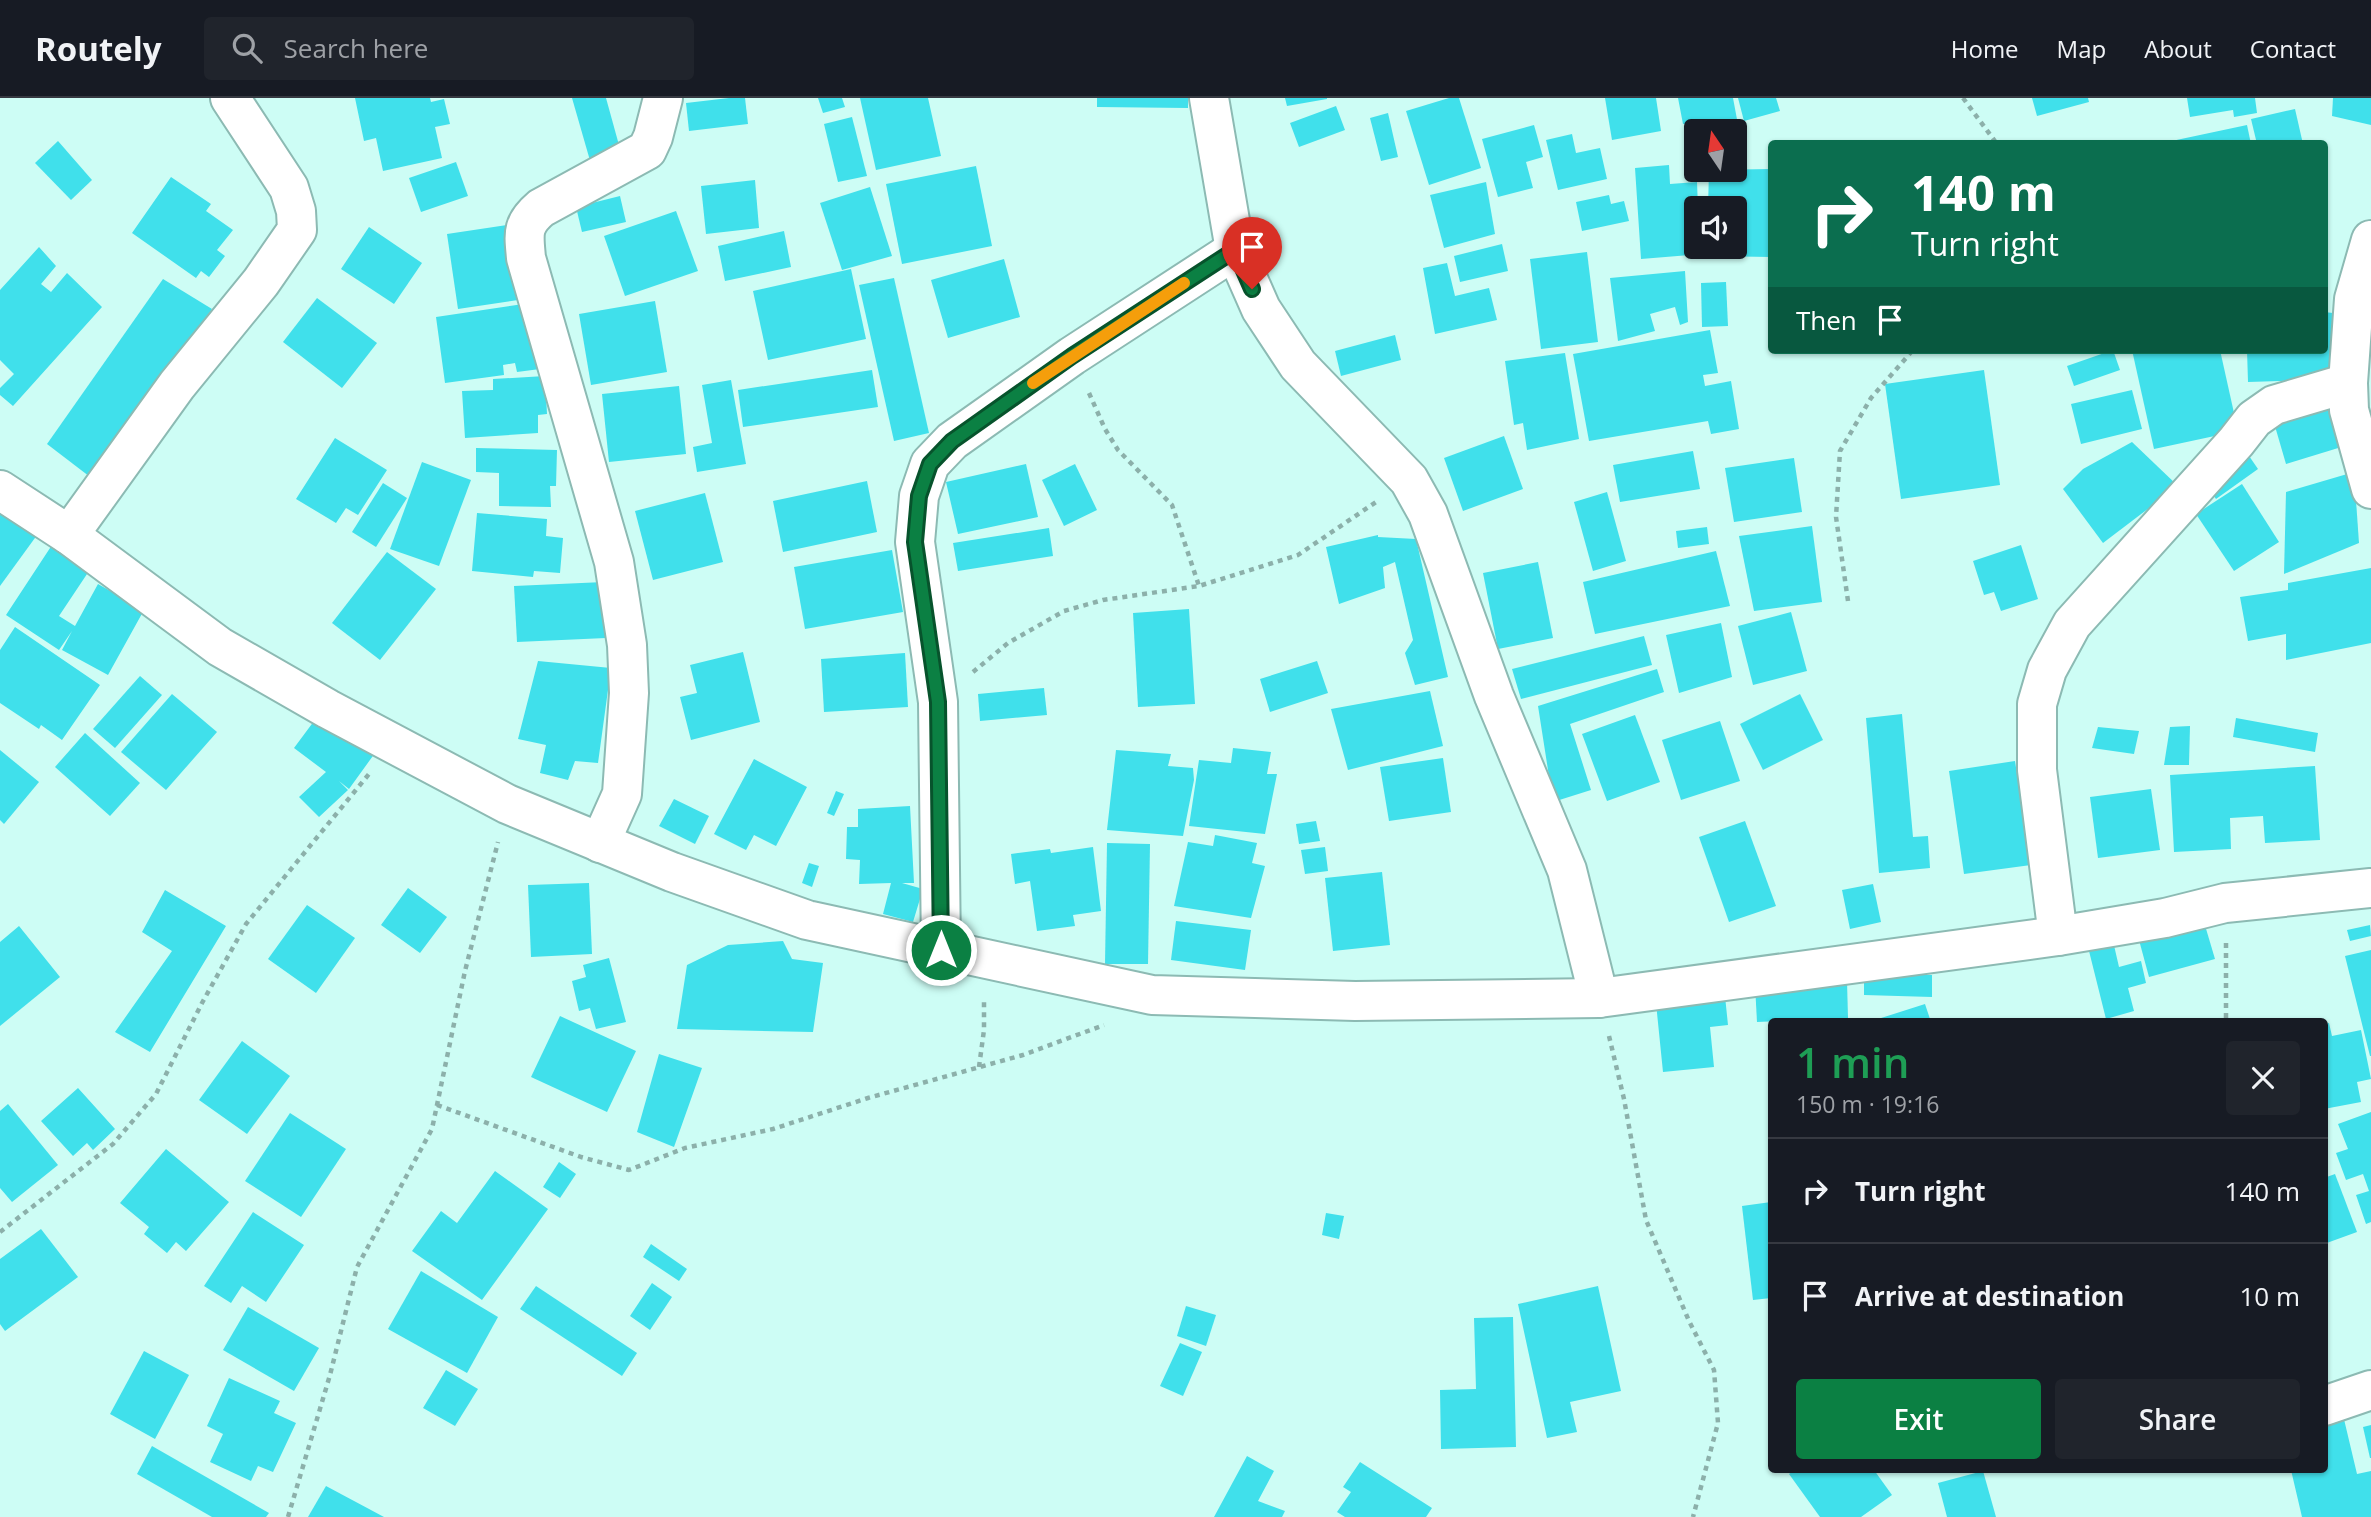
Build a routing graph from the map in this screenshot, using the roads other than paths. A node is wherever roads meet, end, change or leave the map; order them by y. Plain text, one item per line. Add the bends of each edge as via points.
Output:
1 (230, 98) edge
2 (663, 98) edge
3 (1209, 98) edge
4 (2371, 240) edge
5 (1235, 250) junction
6 (2348, 383) junction
7 (2371, 489) edge
8 (0, 490) edge
9 (69, 535) junction
10 (600, 843) junction
11 (2371, 888) edge
12 (2058, 936) junction
13 (957, 954) junction
14 (1599, 998) junction
15 (2371, 1390) edge
16 (2328, 1405) edge

1 - 9 street via 289,188 297,230
2 - 10 street via 647,150 541,208 529,219 524,233 526,258 614,562 627,645 629,693 622,794
3 - 5 street
4 - 6 street via 2354,299
5 - 13 street via 1072,356 952,441 930,464 919,496 915,542 938,702
5 - 14 street via 1261,309 1298,365 1409,480 1428,514 1494,696 1567,870
6 - 7 street via 2349,410
6 - 12 street via 2274,405 2253,419 2073,624 2046,670 2037,704 2037,770
8 - 9 street
9 - 10 street via 220,647 507,804
10 - 13 street via 807,920
11 - 12 street via 2225,903
12 - 14 street
13 - 14 street via 1152,995 1354,1001
15 - 16 street

